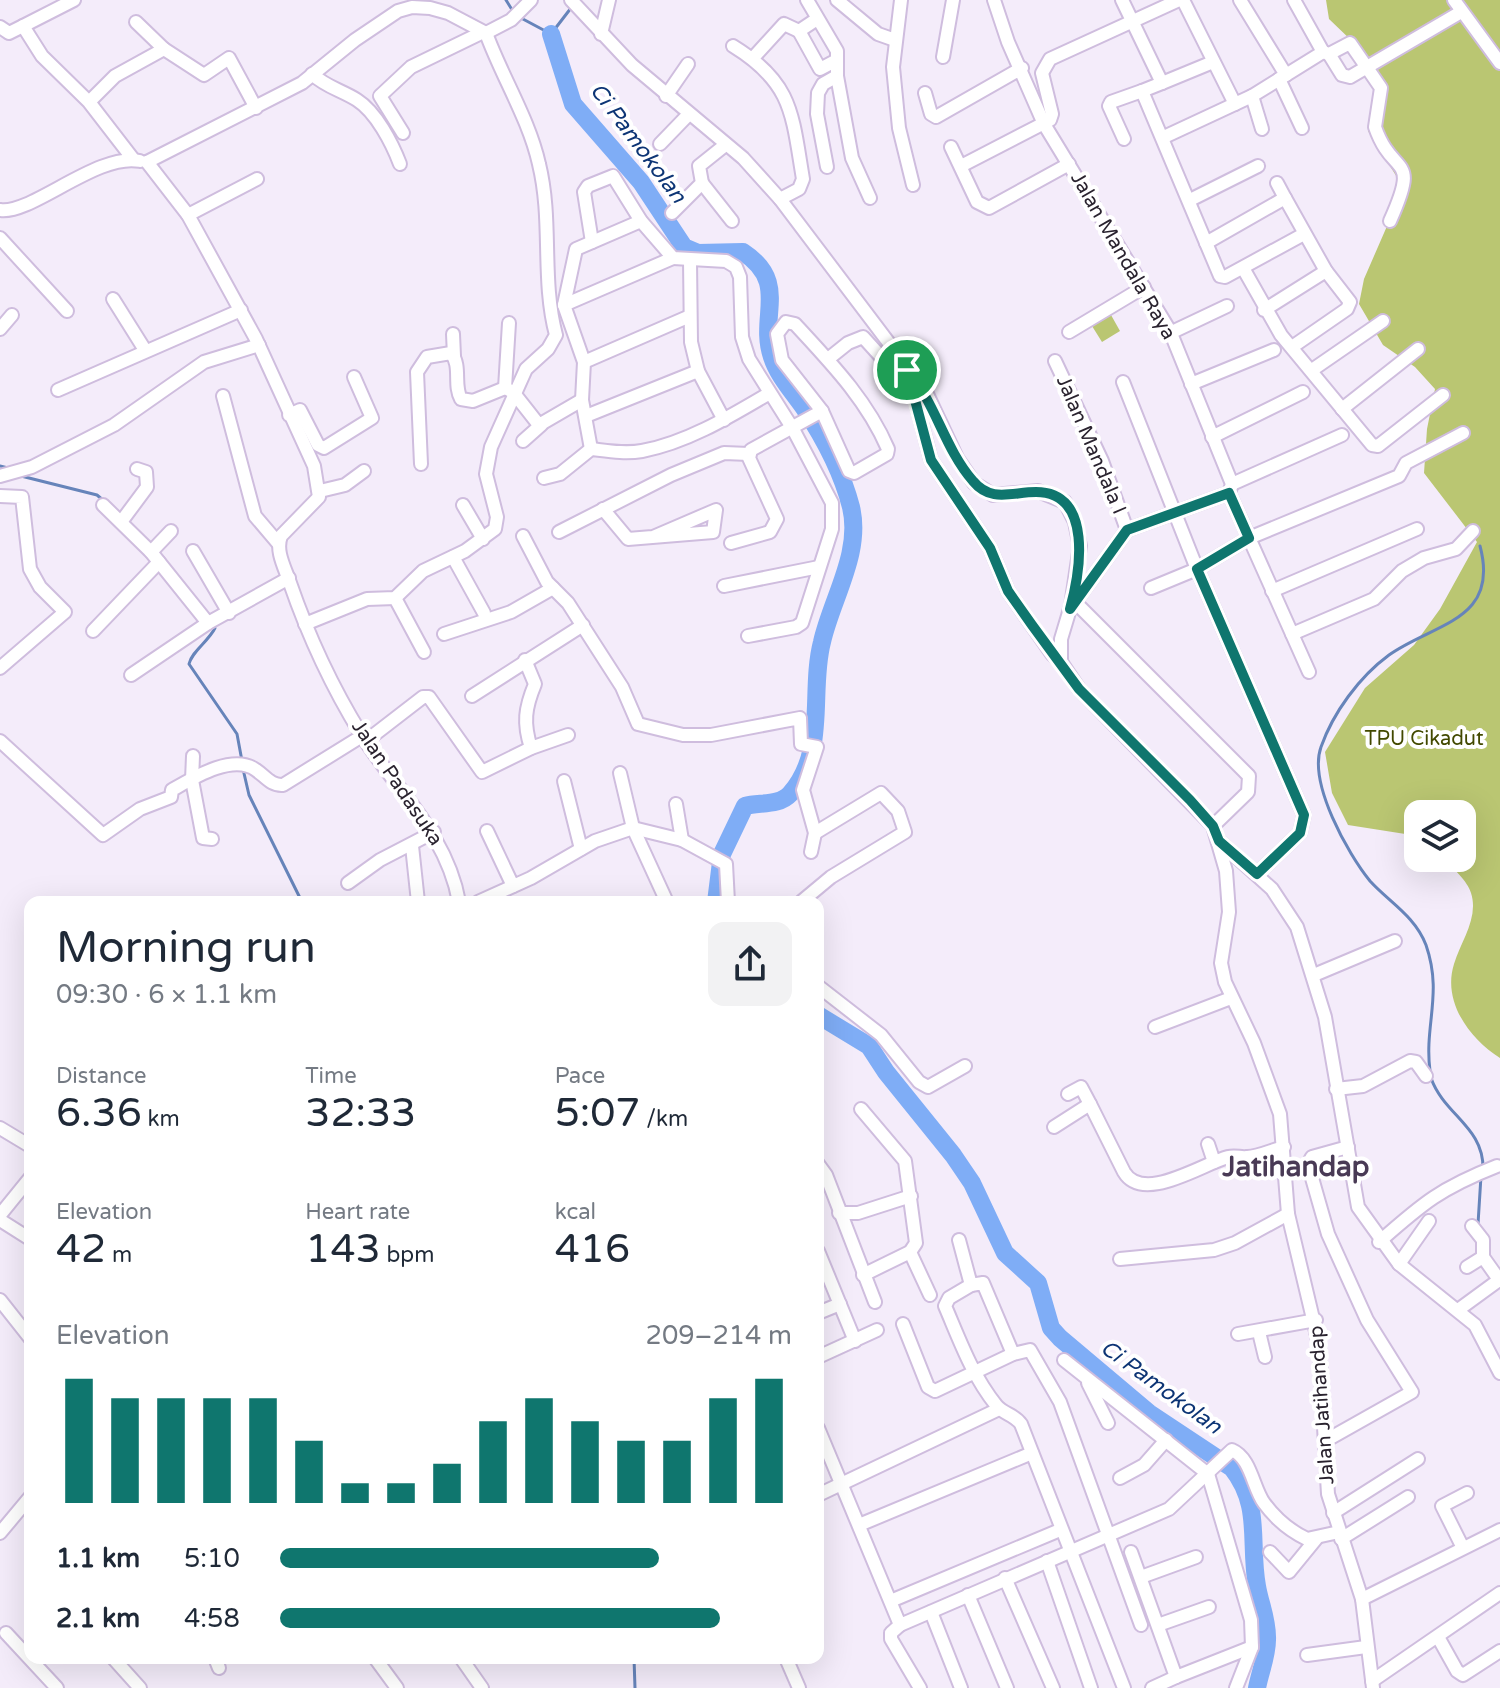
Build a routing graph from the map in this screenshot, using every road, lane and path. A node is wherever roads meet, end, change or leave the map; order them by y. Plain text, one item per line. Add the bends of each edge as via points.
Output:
1 (74, 0) edge
2 (531, 0) edge
3 (609, 0) edge
4 (807, 0) edge
5 (837, 0) edge
6 (901, 0) edge
7 (953, 0) edge
8 (1122, 0) edge
9 (1181, 0) edge
10 (1240, 0) edge
11 (1294, 0) edge
12 (1454, 0) edge
13 (574, 2) edge
14 (991, 2) edge
15 (1461, 12) junction
16 (817, 19) junction
17 (136, 22) dead end
18 (1133, 22) junction
19 (23, 26) junction
20 (0, 27) edge
21 (799, 31) junction
22 (484, 33) junction
23 (601, 34) junction
24 (895, 40) junction
25 (733, 46) dead end
26 (164, 49) junction
27 (1326, 53) junction
28 (943, 57) dead end
29 (753, 58) junction
30 (837, 60) junction
31 (1213, 62) junction
32 (1500, 63) edge
33 (688, 64) dead end
34 (1367, 66) junction
35 (1022, 68) junction
36 (312, 74) junction
37 (837, 76) junction
38 (1282, 77) junction
39 (1162, 83) junction
40 (1142, 91) junction
41 (925, 93) dead end
42 (666, 96) junction
43 (1252, 96) junction
44 (93, 98) dead end
45 (1235, 104) junction
46 (256, 108) junction
47 (688, 115) junction
48 (1044, 124) junction
49 (1302, 128) dead end
50 (1262, 129) dead end
51 (403, 133) dead end
52 (1164, 137) junction
53 (1124, 139) dead end
54 (660, 144) dead end
55 (724, 146) junction
56 (951, 147) dead end
57 (133, 159) junction
58 (147, 162) junction
59 (400, 164) dead end
60 (1069, 164) junction
61 (961, 166) junction
62 (1258, 166) dead end
63 (827, 167) dead end
64 (257, 179) dead end
65 (702, 183) junction
66 (1277, 183) dead end
67 (913, 185) dead end
68 (870, 198) dead end
69 (1285, 198) junction
70 (780, 199) junction
71 (1190, 200) junction
72 (672, 213) dead end
73 (188, 215) junction
74 (1, 216) edge
75 (641, 221) junction
76 (732, 221) dead end
77 (1390, 221) dead end
78 (1304, 234) junction
79 (0, 238) edge
80 (592, 242) junction
81 (1206, 243) junction
82 (673, 258) junction
83 (690, 261) junction
84 (1243, 268) junction
85 (1326, 271) junction
86 (1144, 287) junction
87 (113, 299) dead end
88 (564, 305) junction
89 (1227, 306) dead end
90 (241, 310) junction
91 (1264, 310) junction
92 (67, 311) dead end
93 (12, 315) dead end
94 (690, 316) junction
95 (1383, 321) dead end
96 (509, 323) dead end
97 (0, 329) edge
98 (1069, 332) dead end
99 (1170, 333) junction
100 (453, 334) dead end
101 (259, 345) junction
102 (1292, 347) junction
103 (1418, 349) dead end
104 (145, 350) junction
105 (1274, 350) dead end
106 (898, 355) junction
107 (454, 356) junction
108 (828, 359) junction
109 (1055, 361) dead end
110 (584, 362) junction
111 (907, 370) junction
112 (1312, 370) junction
113 (698, 371) junction
114 (354, 377) dead end
115 (1123, 382) dead end
116 (1191, 384) junction
117 (58, 390) dead end
118 (509, 390) junction
119 (1303, 392) dead end
120 (768, 394) junction
121 (1443, 395) dead end
122 (223, 396) dead end
123 (582, 400) junction
124 (1342, 409) junction
125 (289, 415) junction
126 (815, 415) junction
127 (586, 416) junction
128 (724, 420) junction
129 (541, 425) junction
130 (793, 429) junction
131 (1463, 433) dead end
132 (1342, 435) dead end
133 (1212, 437) junction
134 (523, 441) dead end
135 (591, 449) junction
136 (749, 454) junction
137 (421, 464) dead end
138 (137, 469) dead end
139 (364, 471) dead end
140 (0, 476) edge
141 (544, 478) dead end
142 (1230, 488) junction
143 (320, 491) junction
144 (0, 496) edge
145 (103, 505) dead end
146 (463, 505) dead end
147 (603, 509) junction
148 (1176, 514) junction
149 (121, 522) junction
150 (1417, 529) dead end
151 (1127, 530) junction
152 (171, 531) dead end
153 (1473, 531) dead end
154 (559, 532) dead end
155 (523, 536) dead end
156 (653, 537) junction
157 (1249, 538) junction
158 (483, 539) junction
159 (278, 543) junction
160 (731, 543) dead end
161 (193, 551) dead end
162 (155, 557) junction
163 (453, 557) junction
164 (819, 567) junction
165 (1197, 569) junction
166 (289, 578) junction
167 (724, 586) dead end
168 (553, 588) junction
169 (1151, 588) dead end
170 (1272, 591) junction
171 (395, 598) junction
172 (1070, 610) junction
173 (229, 613) junction
174 (484, 613) dead end
175 (208, 623) junction
176 (305, 624) junction
177 (583, 625) junction
178 (93, 631) dead end
179 (444, 634) dead end
180 (1292, 634) junction
181 (748, 636) dead end
182 (424, 652) dead end
183 (525, 660) junction
184 (1061, 662) junction
185 (0, 668) edge
186 (1309, 672) dead end
187 (131, 675) dead end
188 (472, 696) dead end
189 (568, 735) dead end
190 (364, 738) junction
191 (0, 741) edge
192 (531, 748) junction
193 (193, 756) dead end
194 (620, 773) dead end
195 (192, 780) junction
196 (564, 781) dead end
197 (676, 804) dead end
198 (1213, 826) junction
199 (633, 828) junction
200 (487, 831) dead end
201 (434, 832) junction
202 (815, 833) junction
203 (212, 839) dead end
204 (682, 840) junction
205 (1219, 841) junction
206 (412, 846) junction
207 (581, 849) junction
208 (811, 852) dead end
209 (1257, 874) junction
210 (348, 883) dead end
211 (513, 886) junction
212 (417, 896) edge
213 (458, 896) edge
214 (491, 896) edge
215 (664, 896) edge
216 (728, 896) edge
217 (808, 896) edge
218 (1395, 941) dead end
219 (1314, 975) junction
220 (824, 991) edge
221 (1231, 998) junction
222 (1155, 1027) dead end
223 (965, 1066) dead end
224 (1426, 1076) dead end
225 (1336, 1089) junction
226 (1068, 1094) dead end
227 (1090, 1104) junction
228 (861, 1109) dead end
229 (1054, 1127) dead end
230 (0, 1128) edge
231 (24, 1142) edge
232 (1208, 1144) dead end
233 (1284, 1147) junction
234 (1348, 1147) junction
235 (1214, 1162) junction
236 (1497, 1166) dead end
237 (824, 1172) edge
238 (24, 1186) edge
239 (911, 1196) junction
240 (839, 1213) junction
241 (1288, 1214) junction
242 (0, 1217) edge
243 (1429, 1221) dead end
244 (1472, 1226) dead end
245 (24, 1232) edge
246 (959, 1240) dead end
247 (1379, 1242) junction
248 (910, 1252) junction
249 (1483, 1257) junction
250 (1120, 1259) dead end
251 (1399, 1264) junction
252 (1467, 1267) dead end
253 (824, 1274) edge
254 (863, 1275) junction
255 (1499, 1281) edge
256 (971, 1285) junction
257 (930, 1295) dead end
258 (0, 1300) edge
259 (875, 1302) dead end
260 (840, 1304) junction
261 (1458, 1310) junction
262 (824, 1311) edge
263 (1316, 1320) junction
264 (903, 1324) dead end
265 (24, 1330) edge
266 (877, 1330) dead end
267 (1259, 1332) junction
268 (1238, 1334) dead end
269 (855, 1341) junction
270 (1019, 1352) junction
271 (824, 1354) edge
272 (1265, 1357) dead end
273 (1064, 1360) dead end
274 (973, 1372) junction
275 (1500, 1373) edge
276 (1087, 1380) junction
277 (999, 1409) junction
278 (1128, 1411) junction
279 (1166, 1440) junction
280 (1325, 1441) junction
281 (824, 1444) edge
282 (1032, 1453) junction
283 (1418, 1459) dead end
284 (1212, 1470) junction
285 (1120, 1478) dead end
286 (840, 1486) junction
287 (824, 1493) edge
288 (1467, 1493) dead end
289 (1408, 1497) dead end
290 (24, 1504) edge
291 (1333, 1513) junction
292 (859, 1525) junction
293 (1497, 1529) edge
294 (1060, 1530) junction
295 (0, 1533) edge
296 (1108, 1536) junction
297 (1340, 1536) junction
298 (1316, 1539) junction
299 (1462, 1546) junction
300 (1070, 1552) junction
301 (1131, 1552) dead end
302 (1270, 1552) dead end
303 (1196, 1557) dead end
304 (1047, 1561) junction
305 (1141, 1577) junction
306 (1005, 1578) junction
307 (1500, 1593) edge
308 (968, 1595) junction
309 (1362, 1598) junction
310 (893, 1600) junction
311 (1209, 1607) dead end
312 (931, 1612) junction
313 (900, 1625) junction
314 (1141, 1625) dead end
315 (1158, 1625) junction
316 (6, 1633) dead end
317 (1438, 1637) junction
318 (1252, 1647) junction
319 (1366, 1647) junction
320 (1500, 1651) edge
321 (24, 1652) edge
322 (1307, 1655) dead end
323 (35, 1664) edge
324 (119, 1664) edge
325 (379, 1664) edge
326 (465, 1664) edge
327 (789, 1664) edge
328 (1176, 1677) junction
329 (1372, 1684) edge
330 (57, 1688) edge
331 (141, 1688) edge
332 (397, 1688) edge
333 (482, 1688) edge
334 (799, 1688) edge
335 (920, 1688) edge
336 (961, 1688) edge
337 (1007, 1688) edge
338 (1053, 1688) edge
339 (1091, 1688) edge
340 (1124, 1688) edge
341 (1152, 1688) edge
342 (1236, 1688) edge

1 - 19 street
2 - 22 street
3 - 23 street
4 - 16 street
5 - 24 street via 878,34
6 - 24 street
7 - 28 street
8 - 18 street
9 - 18 street
9 - 31 street
10 - 38 street
11 - 27 street
12 - 15 street
13 - 23 street
14 - 35 street, Jalan Mandala Raya
15 - 32 street
15 - 34 street
16 - 21 street
16 - 30 street
17 - 26 street
18 - 39 street
18 - 48 street via 1050,59 1042,73 1052,114
19 - 20 street via 9,33
19 - 57 street via 42,56 89,102
21 - 29 street via 784,24
21 - 30 street via 820,69
22 - 36 street via 448,13 412,7 398,11
22 - 51 street via 411,67 380,96
22 - 118 street via 539,162 548,214 548,292 556,335
23 - 42 street
24 - 67 street via 899,128
25 - 29 street
26 - 44 street via 115,76
26 - 46 street via 204,75 229,58
27 - 34 street via 1350,43
27 - 34 street via 1346,77
27 - 38 street
29 - 70 street via 784,95 795,129 803,184
30 - 37 street
31 - 39 street
31 - 45 street
33 - 42 street
34 - 77 street via 1382,96 1377,132 1406,177
35 - 41 street via 936,117
35 - 48 street, Jalan Mandala Raya
36 - 46 street
36 - 59 street via 366,106
37 - 63 street via 823,84 817,101
37 - 68 street via 852,158
38 - 43 street
38 - 49 street
39 - 40 street
40 - 52 street
40 - 53 street via 1109,106
42 - 47 street
43 - 45 street
43 - 50 street
45 - 52 street
46 - 58 street
47 - 54 street
47 - 55 street
48 - 60 street, Jalan Mandala Raya
48 - 61 street
52 - 71 street
55 - 65 street via 699,166
55 - 70 street via 743,158
56 - 61 street
57 - 58 street
57 - 74 street via 97,168
58 - 73 street
60 - 61 street via 989,208 977,202
60 - 86 street, Jalan Mandala Raya
62 - 71 street
64 - 73 street
65 - 72 street
65 - 76 street
66 - 69 street
69 - 78 street
69 - 81 street
70 - 106 street
71 - 81 street
73 - 90 street
75 - 80 street
75 - 80 street via 616,177 588,186 584,192
75 - 82 street
78 - 84 street
78 - 85 street
79 - 92 street
80 - 88 street via 573,253
81 - 84 street via 1220,276
82 - 83 street
82 - 88 street
83 - 94 street
83 - 120 street via 726,261 736,267 742,337
84 - 91 street
85 - 91 street
85 - 102 street via 1350,302 1347,309
86 - 98 street
86 - 99 street, Jalan Mandala Raya
87 - 104 street
88 - 110 street
89 - 99 street
90 - 101 street
90 - 104 street
91 - 102 street
93 - 97 street
94 - 110 street
94 - 113 street
95 - 112 street
96 - 118 street
99 - 116 street, Jalan Mandala Raya
100 - 107 street
101 - 125 street
101 - 140 street via 204,362 114,425 32,467
102 - 112 street
103 - 124 street
104 - 117 street
105 - 116 street
106 - 108 street via 883,359 863,337
106 - 111 street
107 - 118 street via 461,399 473,401
107 - 137 street via 427,357 417,372
108 - 126 street via 795,324 780,327 782,360
108 - 126 street via 876,419 887,454 849,471
109 - 151 street, Jalan Mandala I via 1102,461
110 - 123 street
111 - 172 street via 926,392 974,483 993,495 1038,491 1065,502 1080,546
111 - 184 street, Jalan Jatihandap via 931,460 990,548 1008,591
112 - 124 street
113 - 127 street
113 - 128 street
114 - 125 street via 372,418 324,448 300,410
115 - 148 street
116 - 133 street, Jalan Mandala Raya
118 - 129 street
118 - 158 street via 486,474 495,529
119 - 133 street
120 - 128 street
120 - 130 street
121 - 124 street via 1378,446 1365,440
122 - 159 street via 255,516
123 - 127 street
123 - 129 street
125 - 143 street
126 - 130 street
127 - 135 street
128 - 135 street via 640,452
129 - 134 street
130 - 136 street
130 - 164 street via 832,503 832,529
131 - 157 street via 1406,463 1399,476
132 - 142 street
133 - 142 street, Jalan Mandala Raya
135 - 141 street via 560,474
136 - 147 street via 724,453
136 - 160 street via 777,519 770,532
138 - 149 street via 146,472 147,487
139 - 143 street via 345,485
142 - 148 street
142 - 157 street, Jalan Mandala Raya
143 - 159 street via 317,502
144 - 185 street via 22,497 30,569 65,612
145 - 149 street
146 - 158 street
147 - 154 street
147 - 156 street via 628,539
148 - 151 street
148 - 165 street
149 - 162 street
150 - 170 street
151 - 172 street
152 - 162 street
153 - 180 street via 1456,549 1402,571 1374,599
155 - 168 street
156 - 156 street via 713,532 716,510 678,525
157 - 165 street
157 - 170 street, Jalan Mandala Raya
158 - 163 street
159 - 166 street, Jalan Padasuka
161 - 173 street
162 - 175 street
162 - 178 street
163 - 171 street via 423,571
163 - 174 street
164 - 167 street
164 - 181 street via 800,626
165 - 169 street
165 - 209 street via 1304,815 1300,833
166 - 173 street
166 - 176 street, Jalan Padasuka
168 - 177 street
168 - 179 street via 511,612
170 - 180 street, Jalan Mandala Raya
171 - 176 street via 367,599
171 - 182 street
172 - 184 street
172 - 198 street via 1249,776 1248,792
173 - 175 street
175 - 187 street
176 - 190 street, Jalan Padasuka
177 - 183 street
177 - 202 street via 638,724 683,735 711,735 800,718 801,744 817,747 803,799
180 - 186 street, Jalan Mandala Raya
183 - 188 street
183 - 192 street via 535,684 525,717
184 - 198 street, Jalan Jatihandap via 1079,689
189 - 192 street
190 - 192 street via 429,697 481,772
190 - 195 street via 283,785 236,763
190 - 201 street, Jalan Padasuka
191 - 195 street via 103,835
193 - 195 street
194 - 199 street
195 - 203 street via 203,838
196 - 207 street
197 - 204 street
198 - 205 street, Jalan Jatihandap
199 - 204 street
199 - 207 street
199 - 215 street
200 - 211 street
201 - 206 street
201 - 213 street, Jalan Padasuka via 449,861
202 - 208 street
202 - 217 street via 881,793 898,811 905,832
204 - 216 street via 726,864
205 - 209 street
205 - 221 street, Jalan Jatihandap via 1229,912 1221,963
206 - 210 street
206 - 212 street
207 - 211 street
209 - 219 street via 1297,927
211 - 214 street
218 - 219 street
219 - 225 street
220 - 223 street via 881,1035 928,1087
221 - 222 street
221 - 233 street, Jalan Jatihandap via 1280,1114
224 - 225 street via 1410,1061 1363,1086
225 - 234 street
226 - 227 street via 1081,1087
227 - 229 street
227 - 235 street via 1129,1180 1158,1183
228 - 239 street via 901,1154
230 - 231 street
232 - 235 street
233 - 235 street
233 - 241 street, Jalan Jatihandap
234 - 247 street via 1358,1207
234 - 280 street via 1312,1157 1308,1164 1328,1234 1378,1341 1412,1392
236 - 247 street via 1432,1195
237 - 240 street
238 - 242 street
239 - 240 street via 858,1213
239 - 248 street via 916,1243
240 - 254 street
241 - 250 street via 1214,1250
241 - 263 street, Jalan Jatihandap
242 - 245 street
243 - 251 street
244 - 249 street via 1483,1240
246 - 256 street
247 - 251 street
248 - 254 street
248 - 257 street
249 - 252 street
249 - 255 street
251 - 261 street
253 - 260 street
254 - 259 street
255 - 261 street
256 - 270 street via 983,1283
256 - 274 street via 945,1306
258 - 265 street
260 - 262 street
260 - 269 street
261 - 275 street via 1475,1325
263 - 267 street
263 - 280 street, Jalan Jatihandap
264 - 274 street via 932,1390
266 - 269 street
267 - 268 street
267 - 272 street
269 - 271 street
270 - 274 street
270 - 296 street via 1030,1350 1060,1402
273 - 276 street
274 - 277 street
276 - 278 street
276 - 278 street via 1104,1425
277 - 282 street via 1016,1416
277 - 286 street
278 - 279 street
279 - 284 street
279 - 285 street via 1144,1465
280 - 291 street, Jalan Jatihandap
281 - 286 street
282 - 292 street
282 - 294 street
283 - 291 street
284 - 296 street via 1169,1509
284 - 298 street via 1226,1453 1238,1452 1262,1501 1279,1520 1299,1536
284 - 318 street via 1248,1608
286 - 287 street
286 - 292 street
288 - 299 street via 1442,1506
289 - 297 street
290 - 295 street
291 - 297 street, Jalan Jatihandap
292 - 310 street
293 - 299 street
293 - 309 street
294 - 300 street
294 - 310 street
296 - 300 street
296 - 314 street
297 - 298 street
297 - 309 street, Jalan Jatihandap
298 - 302 street via 1289,1572
299 - 309 street
300 - 304 street
300 - 340 street
301 - 305 street
303 - 305 street
304 - 306 street
304 - 339 street
305 - 315 street
306 - 308 street
306 - 338 street
307 - 317 street
308 - 312 street
308 - 337 street
309 - 319 street, Jalan Jatihandap
310 - 313 street
311 - 315 street
312 - 313 street
312 - 336 street
313 - 335 street via 891,1639
315 - 328 street
316 - 321 street
317 - 320 street via 1463,1675
317 - 329 street
318 - 328 street
318 - 342 street
319 - 322 street
319 - 329 street, Jalan Jatihandap
323 - 330 street
324 - 331 street
325 - 332 street
326 - 333 street
327 - 334 street
328 - 341 street

